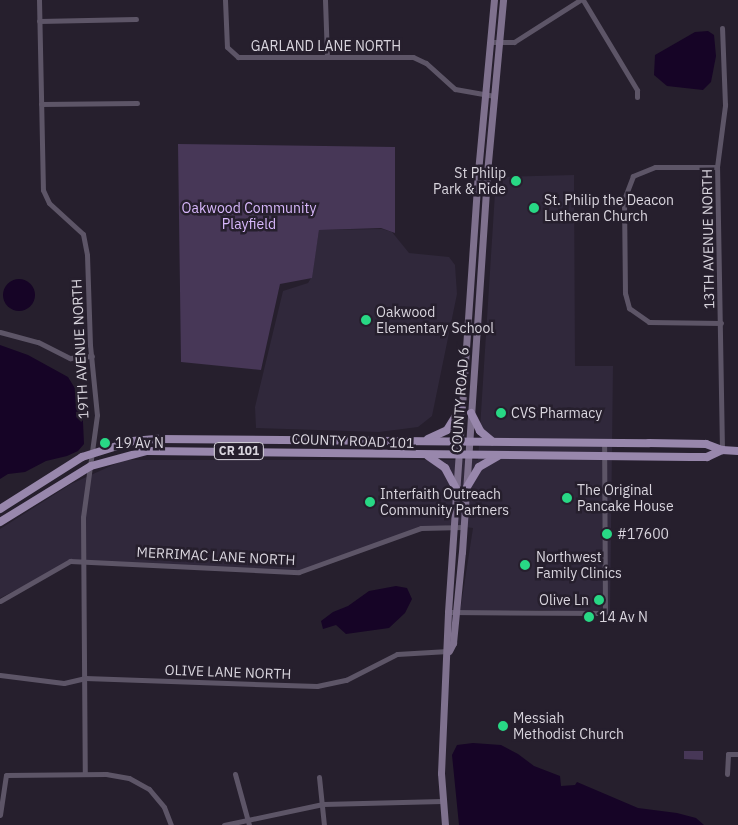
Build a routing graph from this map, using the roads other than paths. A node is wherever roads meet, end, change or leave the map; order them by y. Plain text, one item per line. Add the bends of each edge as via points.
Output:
1 (39, 0) edge
2 (225, 0) edge
3 (325, 0) edge
4 (494, 0) edge
5 (503, 0) edge
6 (581, 0) edge
7 (136, 19) dead end
8 (39, 21) junction
9 (722, 28) dead end
10 (490, 42) junction
11 (499, 42) junction
12 (327, 57) junction
13 (485, 96) junction
14 (494, 96) junction
15 (637, 97) dead end
16 (137, 103) dead end
17 (41, 104) junction
18 (717, 166) junction
19 (722, 323) junction
20 (0, 332) edge
21 (92, 356) junction
22 (461, 408) junction
23 (471, 412) junction
24 (425, 441) junction
25 (459, 442) junction
26 (469, 442) junction
27 (494, 442) junction
28 (604, 442) junction
29 (722, 450) junction
30 (738, 451) edge
31 (93, 454) junction
32 (426, 455) junction
33 (458, 455) junction
34 (469, 455) junction
35 (499, 456) junction
36 (604, 457) junction
37 (91, 466) junction
38 (467, 487) junction
39 (456, 489) junction
40 (0, 509) edge
41 (0, 522) edge
42 (454, 526) junction
43 (463, 527) junction
44 (85, 561) junction
45 (0, 601) edge
46 (448, 612) junction
47 (456, 612) junction
48 (449, 652) junction
49 (0, 675) edge
50 (85, 678) junction
51 (738, 754) edge
52 (85, 773) junction
53 (235, 774) dead end
54 (726, 774) dead end
55 (319, 777) dead end
56 (442, 801) junction
57 (323, 804) junction
58 (0, 815) edge
59 (249, 822) edge
60 (170, 825) edge
61 (224, 825) edge
62 (324, 825) edge
63 (445, 825) edge

1 - 8 street, 19TH AVENUE NORTH
2 - 12 street, GARLAND LANE NORTH via 226,42 233,55
3 - 12 street
4 - 10 main road, COUNTY ROAD 6
5 - 11 main road, COUNTY ROAD 6
6 - 11 street via 514,42
6 - 15 street via 638,90
7 - 8 street
8 - 17 street, 19TH AVENUE NORTH
9 - 18 street, 13TH AVENUE NORTH via 725,105
10 - 11 street
10 - 13 main road, COUNTY ROAD 6
11 - 14 main road, COUNTY ROAD 6
12 - 13 street, GARLAND LANE NORTH via 413,57 426,63 455,89
13 - 14 street, GARLAND LANE NORTH
13 - 22 main road, COUNTY ROAD 6
14 - 23 main road, COUNTY ROAD 6
16 - 17 street
17 - 21 street, 19TH AVENUE NORTH via 43,190 49,203 78,228 86,241
18 - 19 street, 13TH AVENUE NORTH
18 - 19 street via 655,167 633,176 624,199 625,293 634,315 649,322
19 - 29 street, 13TH AVENUE NORTH
20 - 21 street via 38,342 70,358
21 - 31 street, 19TH AVENUE NORTH via 97,415
22 - 24 main road via 447,430
22 - 25 main road, COUNTY ROAD 6
23 - 26 main road, COUNTY ROAD 6
23 - 27 main road via 480,431
24 - 25 main road, COUNTY ROAD 101 / CR 101
24 - 31 main road, COUNTY ROAD 101 / CR 101 via 158,439 133,441
25 - 26 main road, COUNTY ROAD 101 / CR 101
25 - 33 main road, COUNTY ROAD 6
26 - 27 main road, COUNTY ROAD 101 / CR 101
26 - 34 main road, COUNTY ROAD 6
27 - 28 main road, COUNTY ROAD 101 / CR 101
28 - 29 main road, COUNTY ROAD 101 / CR 101 via 706,444
28 - 36 street
29 - 30 main road, COUNTY ROAD 101 / CR 101
29 - 36 main road, COUNTY ROAD 101 / CR 101 via 707,457
31 - 37 street, 19TH AVENUE NORTH
31 - 40 main road, COUNTY ROAD 101 / CR 101 via 72,462
32 - 33 main road, COUNTY ROAD 101 / CR 101
32 - 37 main road, COUNTY ROAD 101 / CR 101 via 171,450 124,455
32 - 39 main road via 445,468
33 - 34 main road, COUNTY ROAD 101 / CR 101
33 - 39 main road, COUNTY ROAD 6
34 - 35 main road, COUNTY ROAD 101 / CR 101
34 - 38 main road, COUNTY ROAD 6
35 - 36 main road, COUNTY ROAD 101 / CR 101
35 - 38 main road via 479,467
36 - 47 street via 605,613
37 - 41 main road, COUNTY ROAD 101 / CR 101
37 - 44 street, 19TH AVENUE NORTH via 83,517
38 - 43 main road, COUNTY ROAD 6
39 - 42 main road, COUNTY ROAD 6
42 - 43 street, MERRIMAC LANE NORTH
42 - 44 street, MERRIMAC LANE NORTH via 421,528 299,572
42 - 46 main road, COUNTY ROAD 6
43 - 47 main road, COUNTY ROAD 6
44 - 45 street, MERRIMAC LANE NORTH via 70,561
44 - 50 street, 19TH AVENUE NORTH
46 - 47 street
46 - 48 main road, COUNTY ROAD 6
47 - 48 main road, COUNTY ROAD 6
48 - 50 street, OLIVE LANE NORTH via 397,654 346,680 316,686
48 - 56 main road, COUNTY ROAD 6 via 441,765
49 - 50 street, OLIVE LANE NORTH via 64,683
50 - 52 street, 19TH AVENUE NORTH
51 - 54 street via 728,754
52 - 58 street via 6,775
52 - 60 street via 117,775 139,783 157,797
53 - 59 street
55 - 57 street
56 - 57 street
56 - 63 main road, COUNTY ROAD 6
57 - 59 street
57 - 62 street
59 - 61 street

